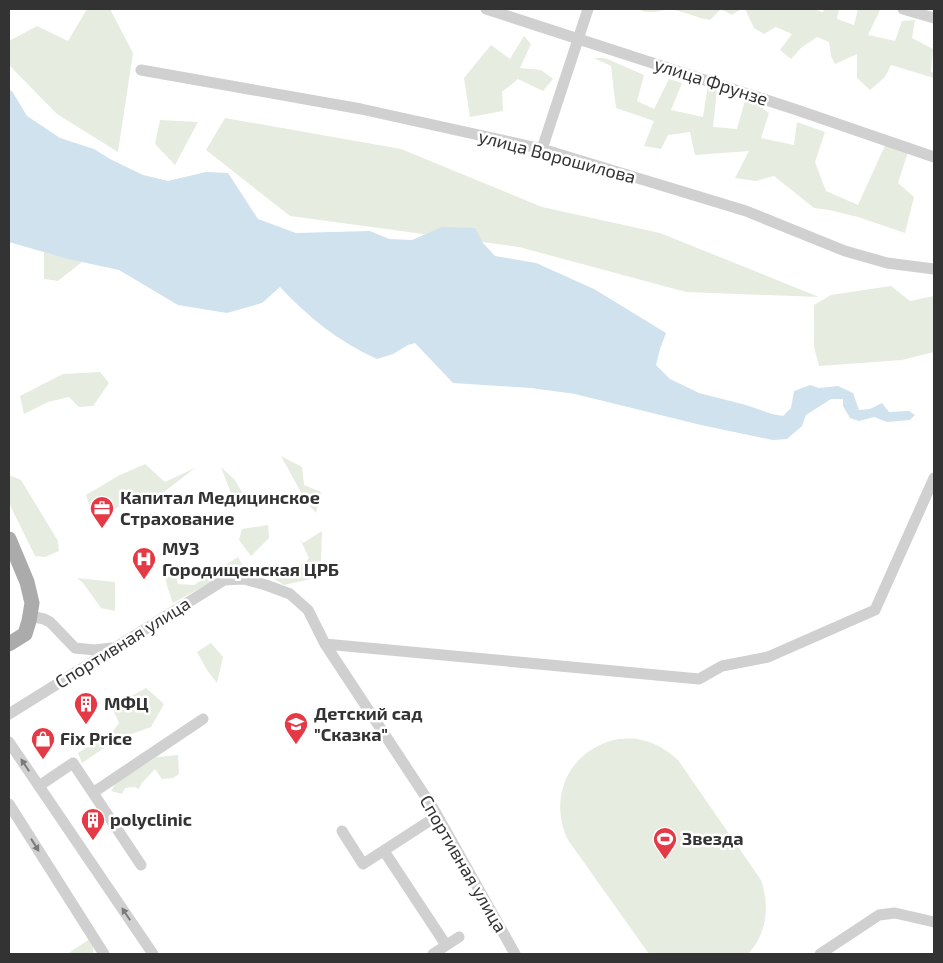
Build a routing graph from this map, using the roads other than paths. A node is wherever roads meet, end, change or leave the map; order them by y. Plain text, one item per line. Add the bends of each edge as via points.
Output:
1 (486, 9) edge
2 (588, 9) edge
3 (903, 9) edge
4 (934, 18) edge
5 (578, 38) junction
6 (141, 70) dead end
7 (542, 149) junction
8 (934, 157) edge
9 (934, 269) edge
10 (934, 478) edge
11 (9, 539) edge
12 (31, 609) junction
13 (9, 644) edge
14 (325, 644) junction
15 (115, 647) junction
16 (9, 714) edge
17 (203, 719) dead end
18 (9, 742) edge
19 (39, 786) junction
20 (94, 792) junction
21 (9, 804) edge
22 (438, 816) junction
23 (342, 831) dead end
24 (384, 851) junction
25 (142, 865) dead end
26 (934, 922) edge
27 (459, 937) dead end
28 (446, 945) junction
29 (104, 954) edge
30 (154, 954) edge
31 (433, 954) edge
32 (515, 954) edge
33 (820, 954) edge

1 - 5 street, улица Фрунзе
2 - 5 street
3 - 4 street
5 - 7 street
5 - 8 street, улица Фрунзе
6 - 7 street, улица Ворошилова via 361,109
7 - 9 street, улица Ворошилова via 746,211 886,264
10 - 14 street via 875,610 768,657 722,666 699,679
11 - 12 main road via 27,582
12 - 13 main road via 25,634
12 - 15 street via 50,622 75,648
14 - 15 street, Спортивная улица via 308,610 290,594 244,579 224,580
14 - 22 street, Спортивная улица
15 - 16 street, Спортивная улица
17 - 20 street
19 -> 18 street
19 - 20 street via 73,763
30 -> 19 street
20 - 25 street
21 -> 29 street
22 - 24 street
22 - 32 street, Спортивная улица
23 - 24 street via 363,864
24 - 28 street
26 - 33 street via 895,913 880,915
27 - 28 street
28 - 31 street

